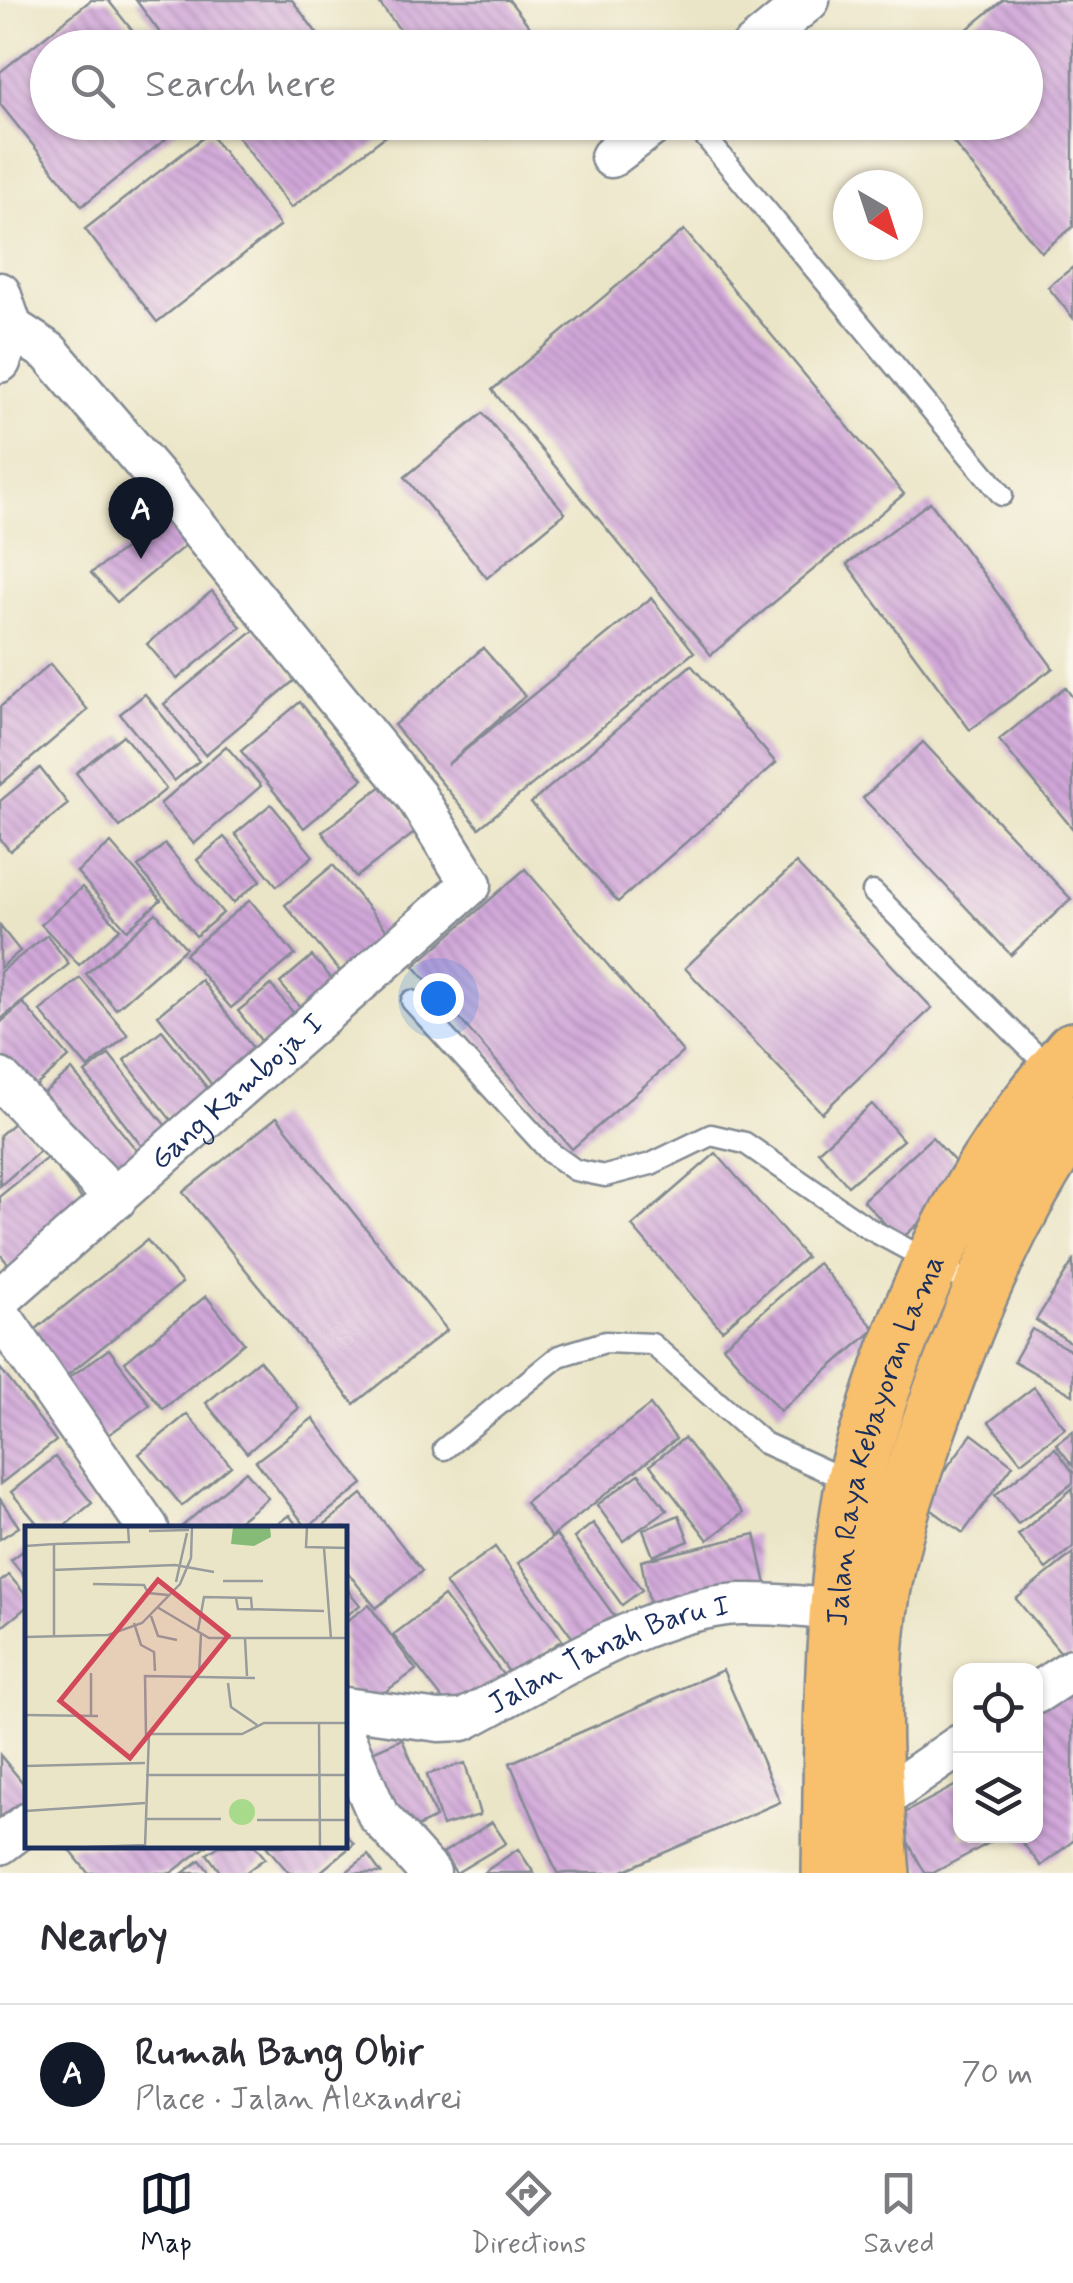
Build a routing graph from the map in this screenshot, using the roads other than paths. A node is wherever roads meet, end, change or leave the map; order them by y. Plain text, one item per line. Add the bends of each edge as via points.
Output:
1 (809, 0) edge
2 (773, 30) edge
3 (633, 140) edge
4 (708, 140) edge
5 (611, 157) dead end
6 (4, 328) edge
7 (1002, 495) dead end
8 (873, 892) dead end
9 (412, 1001) dead end
10 (0, 1080) edge
11 (1066, 1081) edge
12 (116, 1200) junction
13 (931, 1263) junction
14 (979, 1288) junction
15 (0, 1300) edge
16 (0, 1315) edge
17 (444, 1449) dead end
18 (878, 1490) junction
19 (147, 1526) edge
20 (857, 1613) junction
21 (1073, 1668) edge
22 (1043, 1688) edge
23 (348, 1708) edge
24 (348, 1746) edge
25 (953, 1751) edge
26 (875, 1804) junction
27 (25, 1825) edge
28 (0, 1844) edge
29 (430, 1873) edge
30 (830, 1873) edge
31 (882, 1873) edge

1 - 2 street
3 - 5 street
4 - 7 lane
6 - 12 street, Gang Kamboja I via 49,352 416,796 471,884
8 - 11 lane
9 - 13 lane via 575,1170 605,1176 711,1135 745,1143
10 - 12 street
11 - 13 main road, Jalan Raya Kebayoran Lama via 982,1166
11 - 14 main road, Jalan Raya Kebayoran Lama via 1035,1178
12 - 15 street, Gang Kamboja I
13 - 14 lane
13 - 18 main road, Jalan Raya Kebayoran Lama via 896,1346
14 - 18 main road, Jalan Raya Kebayoran Lama
16 - 19 street
17 - 18 lane via 559,1356 605,1342 652,1344 764,1443
18 - 20 main road, Jalan Raya Kebayoran Lama
20 - 23 street, Jalan Tanah Baru I via 742,1604 660,1622 463,1720
20 - 26 main road, Jalan Raya Kebayoran Lama
20 - 30 main road, Jalan Raya Kebayoran Lama
21 - 22 street
24 - 29 street via 378,1815
25 - 26 street
26 - 31 main road, Jalan Raya Kebayoran Lama
27 - 28 street

